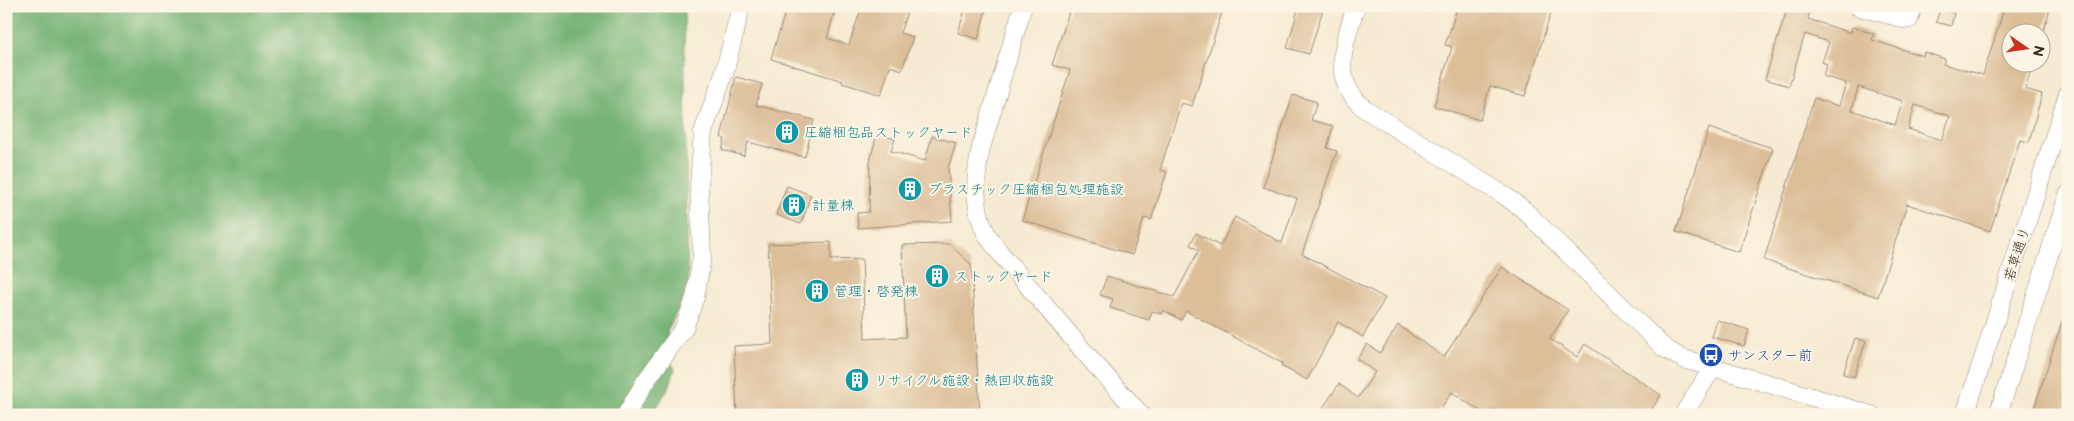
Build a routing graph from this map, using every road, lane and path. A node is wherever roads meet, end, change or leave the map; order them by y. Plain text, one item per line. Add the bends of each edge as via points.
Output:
1 (741, 6) edge
2 (1023, 6) edge
3 (1356, 6) edge
4 (1857, 6) edge
5 (1913, 6) edge
6 (2068, 94) edge
7 (2068, 195) edge
8 (2062, 234) edge
9 (1714, 367) junction
10 (626, 415) edge
11 (1141, 415) edge
12 (1683, 415) edge
13 (1871, 415) edge
14 (1965, 415) edge
15 (1998, 415) edge

1 - 10 street via 724,74 703,132 699,185 702,257 695,298 684,328
2 - 11 street via 976,169 981,217 986,234 1006,260
3 - 9 street via 1341,66 1354,100 1523,209 1664,348 1683,359
4 - 5 street via 1905,19 1908,19
6 - 14 street, 若草通り
7 - 8 street
8 - 15 street
9 - 12 street
9 - 13 street

